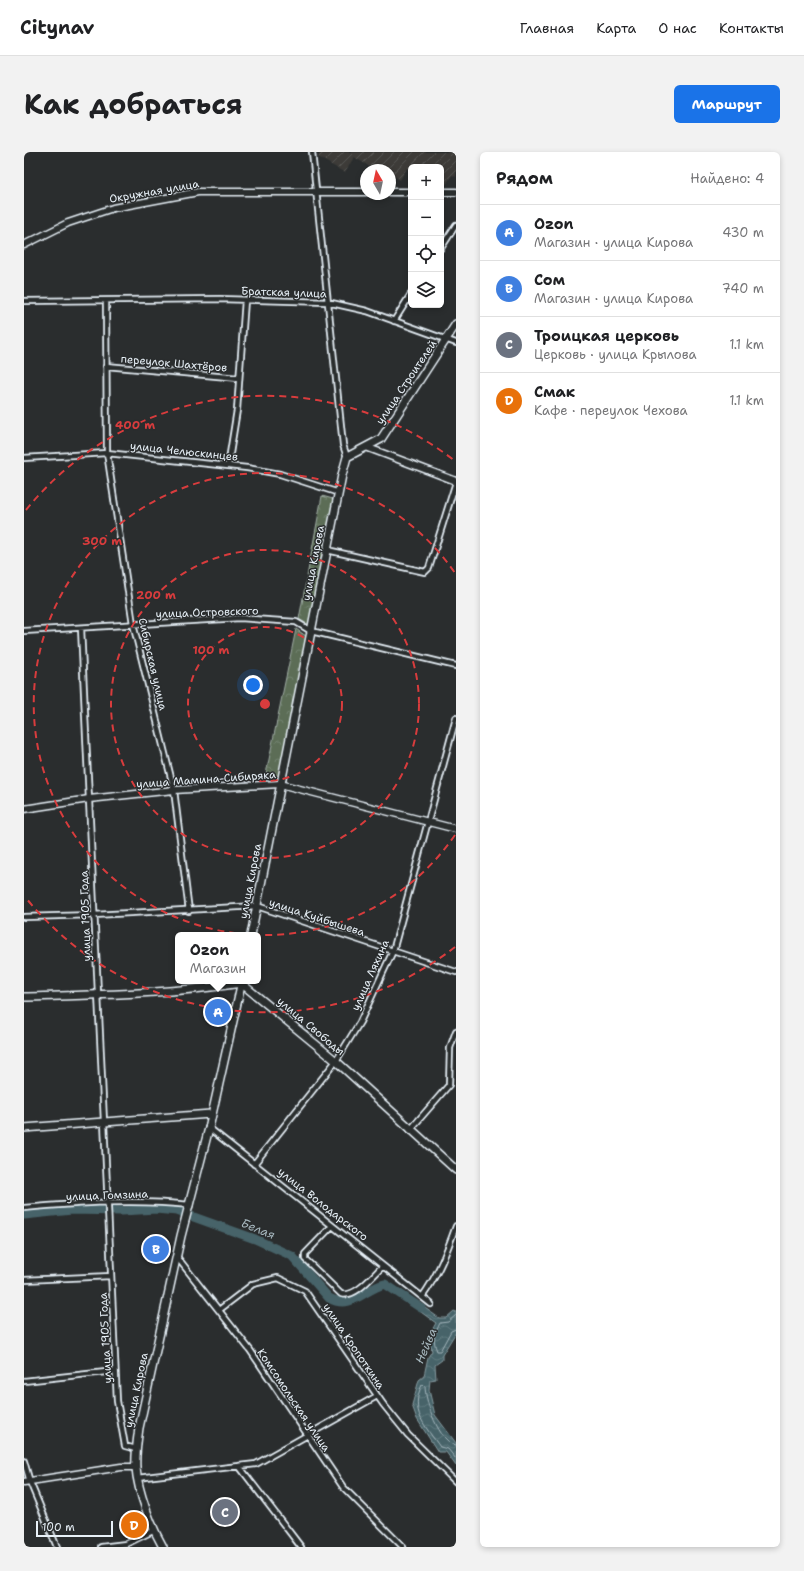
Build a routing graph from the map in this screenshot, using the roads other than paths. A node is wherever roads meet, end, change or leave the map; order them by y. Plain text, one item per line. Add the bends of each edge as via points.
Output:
1 (312, 152) edge
2 (316, 192) junction
3 (360, 192) edge
4 (396, 192) edge
5 (408, 192) edge
6 (444, 192) edge
7 (456, 192) edge
8 (456, 224) edge
9 (444, 243) edge
10 (24, 245) edge
11 (408, 299) edge
12 (245, 300) junction
13 (24, 301) edge
14 (106, 301) junction
15 (327, 302) junction
16 (394, 321) junction
17 (456, 324) edge
18 (447, 339) junction
19 (456, 342) edge
20 (106, 366) junction
21 (239, 378) junction
22 (366, 447) junction
23 (107, 453) junction
24 (347, 457) junction
25 (24, 458) edge
26 (228, 466) junction
27 (456, 482) edge
28 (339, 493) junction
29 (327, 550) junction
30 (133, 624) junction
31 (81, 628) junction
32 (24, 631) edge
33 (311, 631) junction
34 (456, 666) edge
35 (456, 718) edge
36 (280, 784) junction
37 (174, 790) junction
38 (89, 799) junction
39 (24, 809) edge
40 (428, 822) junction
41 (456, 829) edge
42 (256, 906) junction
43 (189, 911) junction
44 (94, 915) junction
45 (24, 917) edge
46 (252, 932) edge
47 (393, 951) junction
48 (456, 972) edge
49 (230, 984) edge
50 (241, 984) edge
51 (243, 984) edge
52 (97, 995) junction
53 (24, 997) edge
54 (456, 1031) edge
55 (336, 1060) junction
56 (211, 1114) junction
57 (104, 1121) junction
58 (24, 1128) edge
59 (209, 1128) junction
60 (410, 1130) junction
61 (254, 1164) junction
62 (456, 1170) edge
63 (107, 1203) junction
64 (191, 1205) junction
65 (24, 1208) edge
66 (332, 1226) junction
67 (456, 1226) edge
68 (177, 1257) junction
69 (383, 1266) junction
70 (111, 1276) junction
71 (24, 1280) edge
72 (422, 1297) junction
73 (431, 1304) dead end
74 (219, 1310) junction
75 (115, 1371) junction
76 (24, 1381) edge
77 (377, 1396) junction
78 (306, 1434) junction
79 (136, 1449) junction
80 (24, 1461) edge
81 (136, 1466) junction
82 (239, 1466) junction
83 (137, 1478) junction
84 (27, 1482) edge
85 (456, 1482) edge
86 (155, 1530) junction
87 (57, 1547) edge
88 (101, 1547) edge
89 (163, 1547) edge
90 (301, 1547) edge
91 (403, 1547) edge

1 - 2 street, улица Кирова
2 - 3 street, Окружная улица
2 - 10 street, Окружная улица via 198,192 113,208 68,223
2 - 15 street, улица Кирова
4 - 5 street
6 - 7 street
8 - 9 street
11 - 16 street
12 - 14 street, Братская улица
12 - 15 street, Братская улица
12 - 21 street
13 - 14 street, Братская улица
14 - 20 street, Сибирская улица
15 - 16 street, Братская улица via 367,311
15 - 24 street, улица Кирова via 343,445
16 - 18 street, Братская улица
17 - 18 main road, улица Строителей
18 - 19 street, Братская улица
18 - 22 main road, улица Строителей via 381,438
20 - 21 street, переулок Шахтёров
20 - 23 street, Сибирская улица
21 - 26 street
22 - 24 main road, улица Строителей
22 - 27 street
23 - 25 street, улица Челюскинцев
23 - 26 street, улица Челюскинцев
23 - 30 street, Сибирская улица
24 - 28 main road, улица Кирова
26 - 28 street, улица Челюскинцев via 280,474
27 - 29 street via 429,568 425,572
28 - 29 main road, улица Кирова
29 - 33 main road, улица Кирова
30 - 31 street, улица Островского
30 - 33 street, улица Островского via 240,618 296,622
30 - 37 street, Сибирская улица
31 - 32 street, улица Островского
31 - 38 street, улица 1905 Года
33 - 34 street, улица Островского
33 - 36 main road, улица Кирова
35 - 40 street, улица Ляхина
36 - 37 street, улица Мамина-Сибиряка
36 - 40 street, улица Мамина-Сибиряка
36 - 42 main road, улица Кирова
37 - 38 street, улица Мамина-Сибиряка
37 - 43 street, Сибирская улица
38 - 39 street, улица Мамина-Сибиряка
38 - 44 street, улица 1905 Года
40 - 41 street, улица Мамина-Сибиряка
40 - 47 street, улица Ляхина
42 - 43 street, улица Куйбышева
42 - 46 main road, улица Кирова
42 - 47 street, улица Куйбышева
43 - 44 street, улица Куйбышева
44 - 45 street, улица Куйбышева
44 - 52 street, улица 1905 Года
47 - 48 street, улица Куйбышева
47 - 55 street, улица Ляхина via 360,1022
49 - 52 main road via 209,988
50 - 56 main road
51 - 55 main road, улица Свободы
52 - 53 main road
52 - 57 street, улица 1905 Года
54 - 60 street via 450,1048 449,1085
55 - 60 main road, улица Свободы
55 - 61 street, улица Ляхина
56 - 57 main road
56 - 59 main road
57 - 58 main road
57 - 63 street, улица 1905 Года
59 - 61 street, улица Володарского
59 - 64 main road, улица Кирова
60 - 62 main road, улица Свободы
61 - 66 street, улица Володарского
63 - 64 street, улица Гомзина via 160,1202
63 - 65 street, улица Гомзина
63 - 70 street, улица 1905 Года
64 - 68 main road, улица Кирова
66 - 69 street, улица Володарского
66 - 69 street, улица Кропоткина via 305,1254 304,1259 341,1294 356,1291
67 - 72 street via 442,1264
68 - 74 street, Комсомольская улица
68 - 79 main road, улица Кирова
69 - 72 street, улица Володарского
70 - 71 street
70 - 75 street, улица 1905 Года
72 - 73 street, улица Володарского
74 - 77 street, улица Кропоткина via 253,1284 278,1278 305,1291
74 - 78 street, Комсомольская улица via 250,1350
75 - 76 street
75 - 79 street, улица 1905 Года via 125,1446
77 - 78 street
77 - 85 street, улица Кропоткина via 408,1435
78 - 82 street via 256,1464
78 - 91 street, Комсомольская улица via 343,1487
79 - 81 main road, улица Кирова
80 - 84 street
81 - 83 main road, улица Кирова
81 - 84 street
82 - 83 street
82 - 90 street
83 - 86 main road, улица Кирова
84 - 87 street
86 - 88 street via 126,1544
86 - 89 main road, улица Кирова

